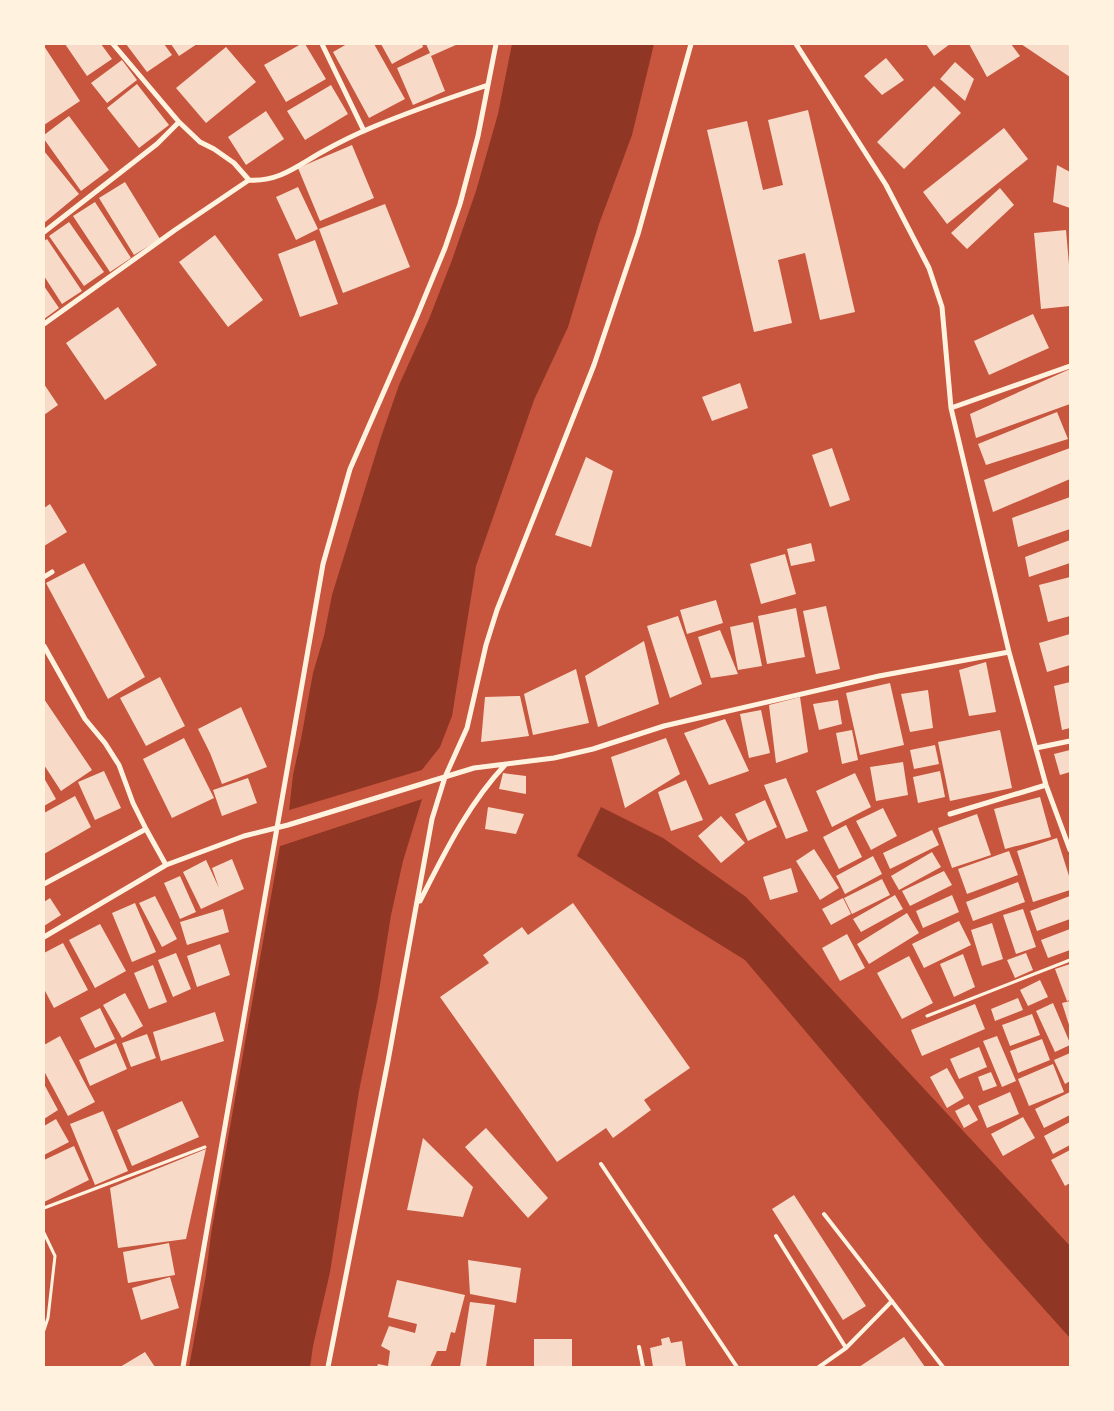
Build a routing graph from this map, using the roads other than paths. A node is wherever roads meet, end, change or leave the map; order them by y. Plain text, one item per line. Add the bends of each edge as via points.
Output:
1 (113, 44) edge
2 (322, 44) edge
3 (496, 44) edge
4 (691, 44) edge
5 (796, 44) edge
6 (488, 84) junction
7 (179, 122) junction
8 (364, 131) junction
9 (249, 180) junction
10 (44, 232) edge
11 (44, 324) edge
12 (1070, 366) edge
13 (951, 408) junction
14 (52, 572) dead end
15 (44, 578) edge
16 (44, 646) edge
17 (1009, 652) junction
18 (1070, 742) edge
19 (1036, 748) junction
20 (505, 764) junction
21 (445, 777) junction
22 (1046, 785) junction
23 (950, 814) dead end
24 (278, 827) junction
25 (146, 829) junction
26 (1070, 850) edge
27 (166, 865) junction
28 (44, 884) edge
29 (417, 906) junction
30 (44, 937) edge
31 (601, 1164) dead end
32 (824, 1214) dead end
33 (776, 1236) dead end
34 (892, 1301) junction
35 (640, 1348) dead end
36 (846, 1348) junction
37 (183, 1367) edge
38 (328, 1367) edge
39 (643, 1367) edge
40 (737, 1367) edge
41 (820, 1367) edge
42 (943, 1367) edge

1 - 7 street
2 - 8 street
3 - 6 street
4 - 21 street via 638,234 594,365 497,610 467,728
5 - 13 street via 886,185 929,268 942,306
6 - 8 street
6 - 24 street via 478,136 448,239 350,469 330,536
7 - 9 street via 200,142 234,163
7 - 10 street via 158,144
8 - 9 street via 273,179
9 - 11 street
12 - 13 street
13 - 17 street
14 - 15 street
16 - 25 street via 85,719 119,765
17 - 19 street
17 - 20 street via 879,676 674,724 554,758
18 - 19 street
19 - 22 street
20 - 21 street via 474,768
20 - 29 street via 475,801
21 - 24 street
21 - 29 street via 432,819
22 - 23 street
22 - 26 street
24 - 27 street via 236,838
24 - 37 street
25 - 27 street
25 - 28 street
27 - 30 street
29 - 38 street
31 - 40 lane
32 - 34 lane
33 - 36 lane
34 - 36 lane
34 - 42 lane
35 - 39 lane
36 - 41 lane

